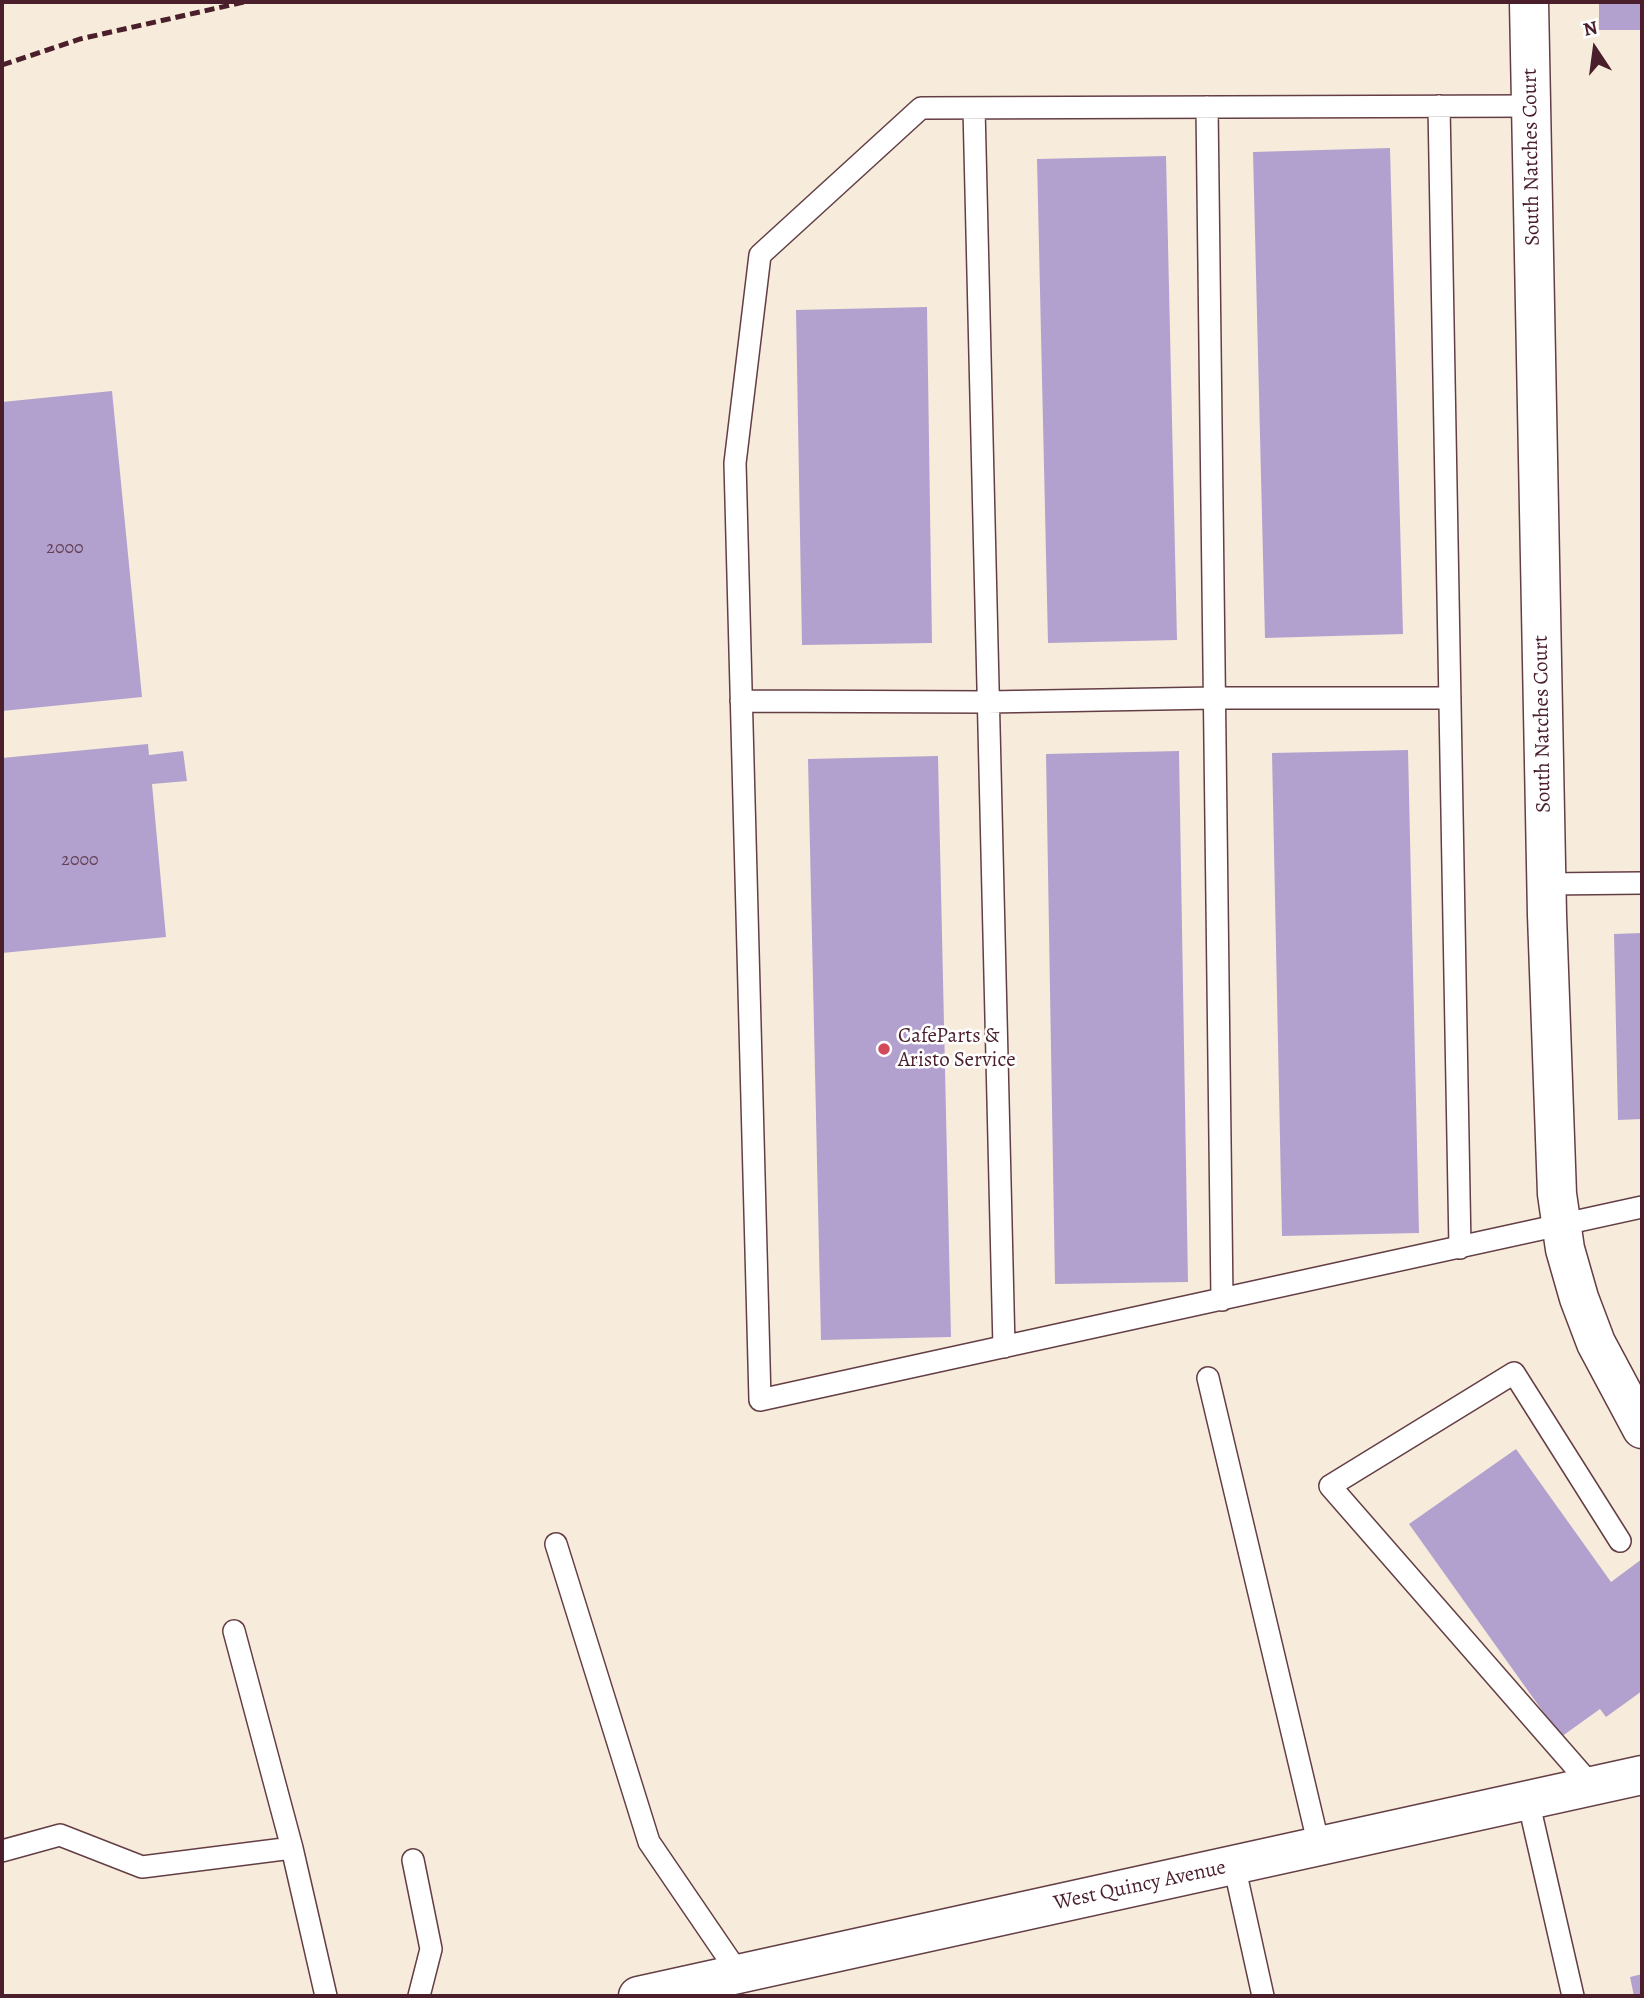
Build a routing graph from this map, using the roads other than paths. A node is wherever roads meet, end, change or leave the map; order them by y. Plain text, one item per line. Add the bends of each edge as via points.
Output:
1 (1529, 2) edge
2 (1439, 106) junction
3 (1530, 106) junction
4 (1207, 107) junction
5 (974, 108) junction
6 (1214, 698) junction
7 (1450, 698) junction
8 (741, 701) junction
9 (988, 702) junction
10 (1642, 883) edge
11 (1546, 884) junction
12 (1642, 1207) edge
13 (1562, 1226) junction
14 (1460, 1248) junction
15 (1222, 1300) junction
16 (1004, 1347) junction
17 (1208, 1378) dead end
18 (1642, 1429) edge
19 (1620, 1541) dead end
20 (556, 1544) dead end
21 (233, 1632) dead end
22 (1642, 1775) edge
23 (1592, 1786) junction
24 (1528, 1800) junction
25 (1319, 1846) junction
26 (292, 1848) junction
27 (2, 1851) edge
28 (413, 1860) dead end
29 (1234, 1865) junction
30 (739, 1974) junction
31 (326, 1996) edge
32 (419, 1996) edge
33 (638, 1996) edge
34 (1264, 1996) edge
35 (1573, 1996) edge

1 - 3 street, South Natches Court
2 - 3 lane
2 - 4 lane
2 - 7 lane
3 - 11 street, South Natches Court
4 - 5 lane
4 - 6 lane
5 - 8 lane via 921,108 760,255 734,463
5 - 9 lane
6 - 7 lane
6 - 9 lane
6 - 15 lane
7 - 14 lane
8 - 9 lane
8 - 16 lane via 760,1400
9 - 16 lane
10 - 11 lane
11 - 13 street, South Natches Court via 1553,1131
12 - 13 lane
13 - 14 lane
13 - 18 street, South Natches Court via 1578,1297 1596,1343
14 - 15 lane
15 - 16 lane
17 - 25 lane
19 - 23 lane via 1514,1373 1330,1486
20 - 30 lane via 649,1842
21 - 26 lane
22 - 23 street, West Quincy Avenue
23 - 24 street, West Quincy Avenue
24 - 25 street, West Quincy Avenue
24 - 35 lane
25 - 29 street, West Quincy Avenue
26 - 27 lane via 142,1867 60,1835
26 - 31 lane
28 - 32 lane via 431,1949
29 - 30 street, West Quincy Avenue
29 - 34 lane
30 - 33 street, West Quincy Avenue

